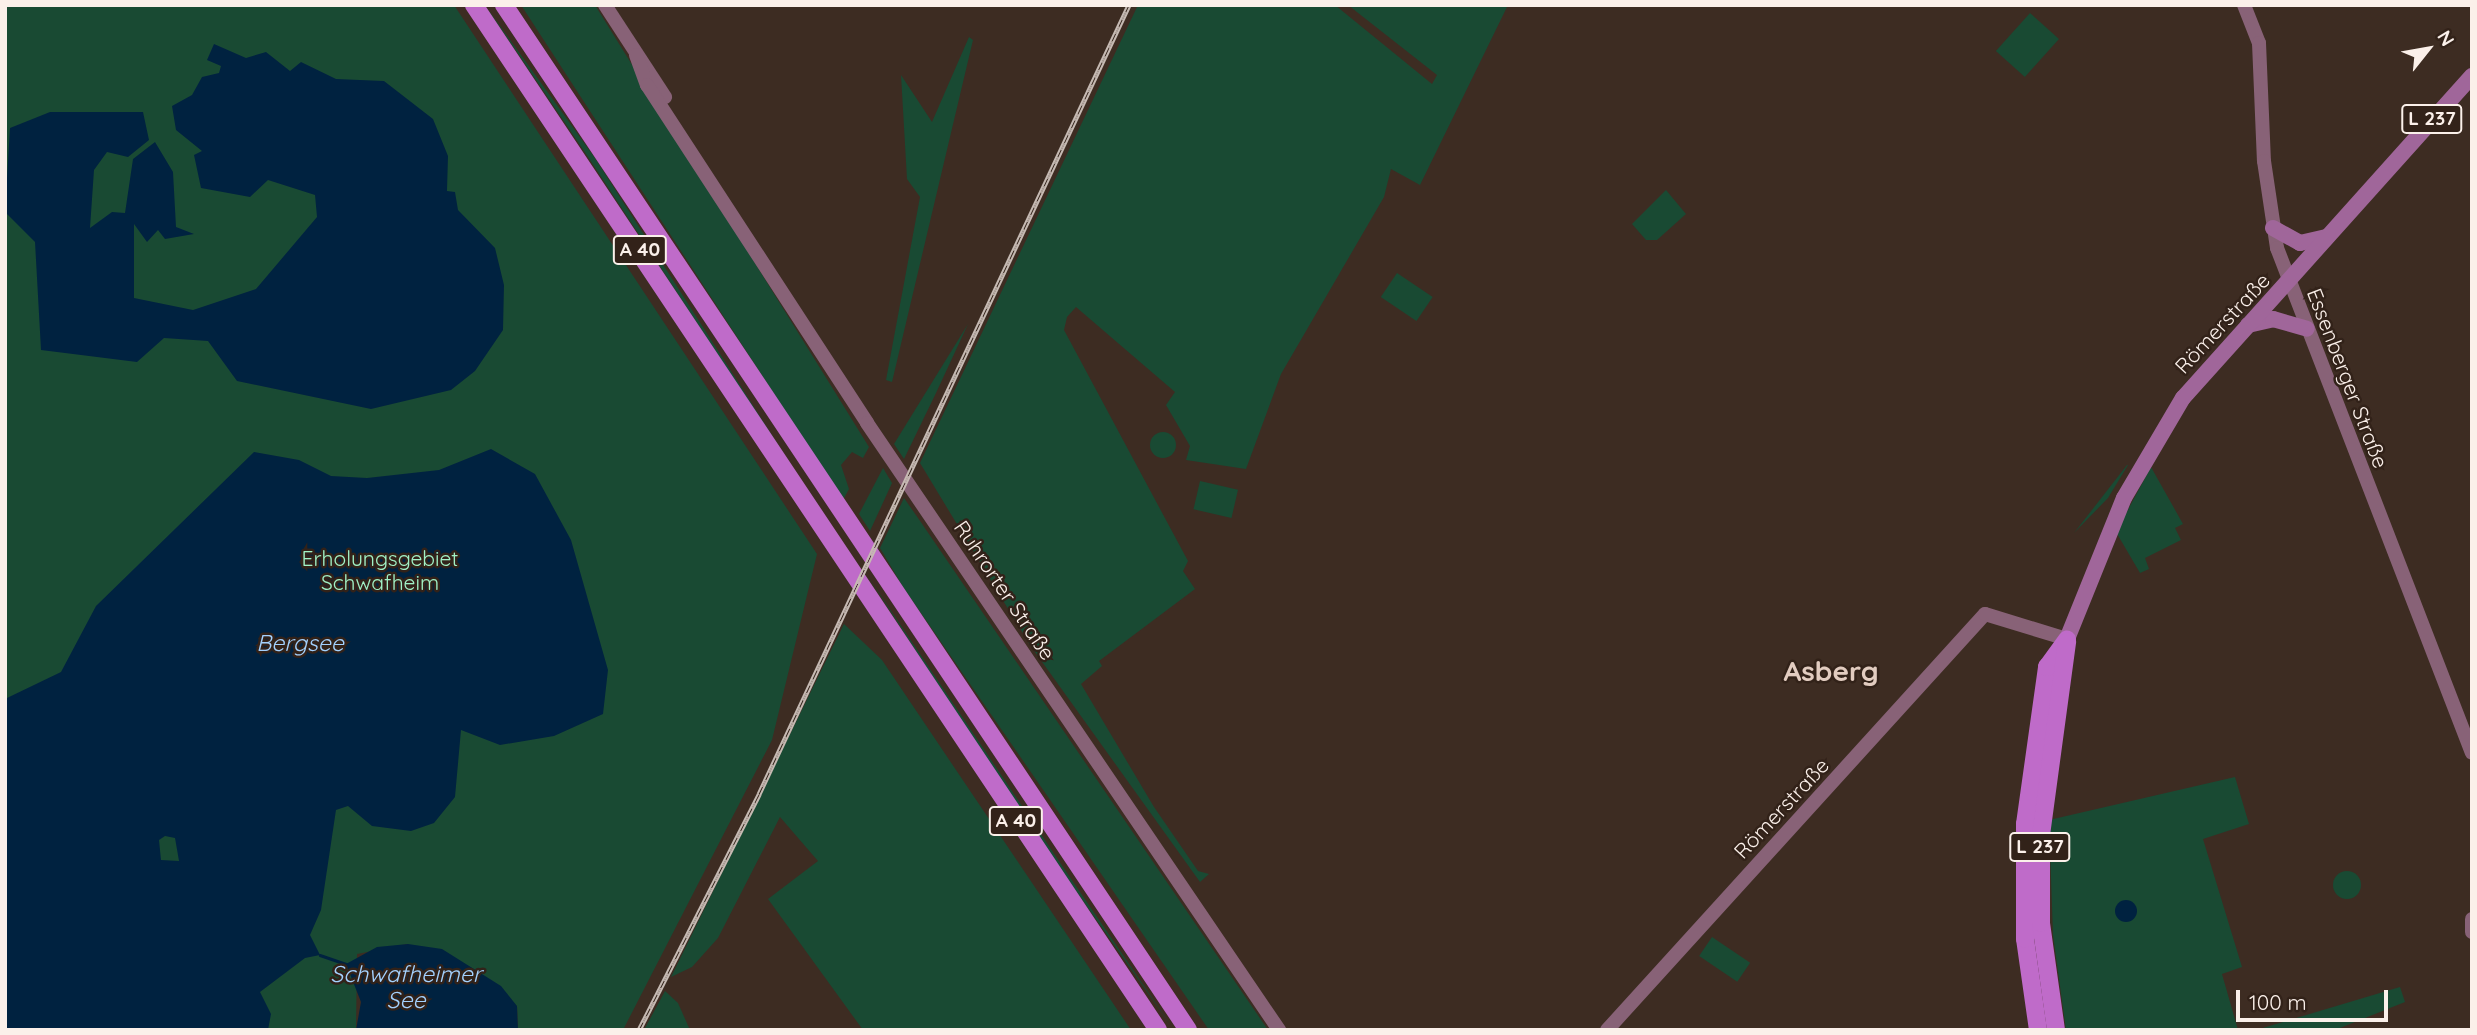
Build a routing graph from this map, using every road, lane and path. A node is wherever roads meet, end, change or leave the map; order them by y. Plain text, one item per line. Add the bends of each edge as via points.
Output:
1 (474, 5) edge
2 (504, 5) edge
3 (605, 5) edge
4 (2244, 5) edge
5 (2472, 76) edge
6 (2273, 228) junction
7 (2327, 237) junction
8 (2289, 282) junction
9 (2248, 325) junction
10 (2307, 330) junction
11 (2067, 639) junction
12 (2472, 753) edge
13 (2472, 919) edge
14 (2472, 932) edge
15 (1158, 1030) edge
16 (1188, 1030) edge
17 (1279, 1030) edge
18 (1607, 1030) edge
19 (2038, 1030) edge
20 (2056, 1030) edge

1 - 15 highway, A 40
2 - 16 highway, A 40
3 - 17 street, Ruhrorter Straße via 636,55 647,85 867,423
4 - 6 street, Essenberger Straße via 2259,43
5 - 7 main road, Römerstraße / L 237
6 - 7 main road via 2301,243
6 - 8 street, Essenberger Straße
7 - 8 main road, Römerstraße / L 237
8 - 9 main road, Römerstraße / L 237
8 - 10 street, Essenberger Straße
9 - 10 main road via 2273,320
9 - 11 main road, Römerstraße / L 237 via 2190,387 2151,448 2099,550
10 - 12 street, Essenberger Straße
11 - 18 street, Römerstraße via 1985,614
11 - 19 highway, L 237 via 2047,667 2025,824 2025,939
11 - 20 highway, L 237 via 2040,835 2041,923
13 - 14 street

